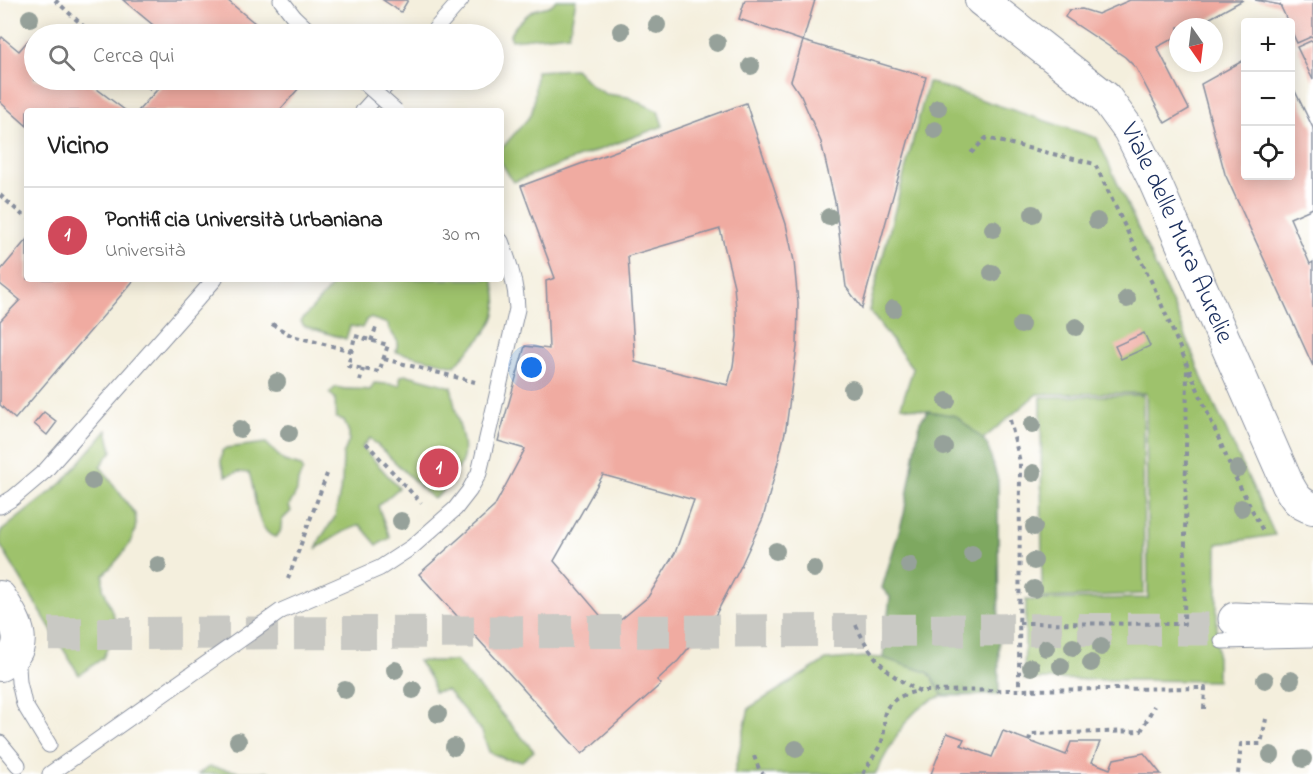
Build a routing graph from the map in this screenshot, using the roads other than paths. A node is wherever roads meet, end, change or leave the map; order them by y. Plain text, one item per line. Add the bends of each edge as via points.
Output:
1 (281, 0) edge
2 (461, 0) edge
3 (981, 0) edge
4 (302, 24) edge
5 (439, 24) edge
6 (372, 90) edge
7 (382, 90) edge
8 (366, 108) edge
9 (393, 108) edge
10 (504, 248) edge
11 (212, 282) edge
12 (0, 506) edge
13 (1313, 508) edge
14 (0, 597) edge
15 (1313, 622) edge
16 (1228, 630) joint
17 (1313, 639) edge
18 (9, 656) edge
19 (0, 743) edge
20 (49, 745) dead end
21 (18, 765) dead end
22 (50, 774) edge

1 - 4 lane
2 - 5 lane
3 - 13 street, Viale delle Mura Aurelie via 1084,79 1121,117 1154,180 1288,485 1295,498
6 - 9 lane, bridge
7 - 8 lane
10 - 22 lane via 512,267 517,309 479,474 462,500 412,547 380,568 281,611
11 - 12 lane via 45,471
14 - 18 street via 20,639
15 - 16 main road
16 - 17 lane
18 - 20 lane via 24,704
19 - 21 lane

